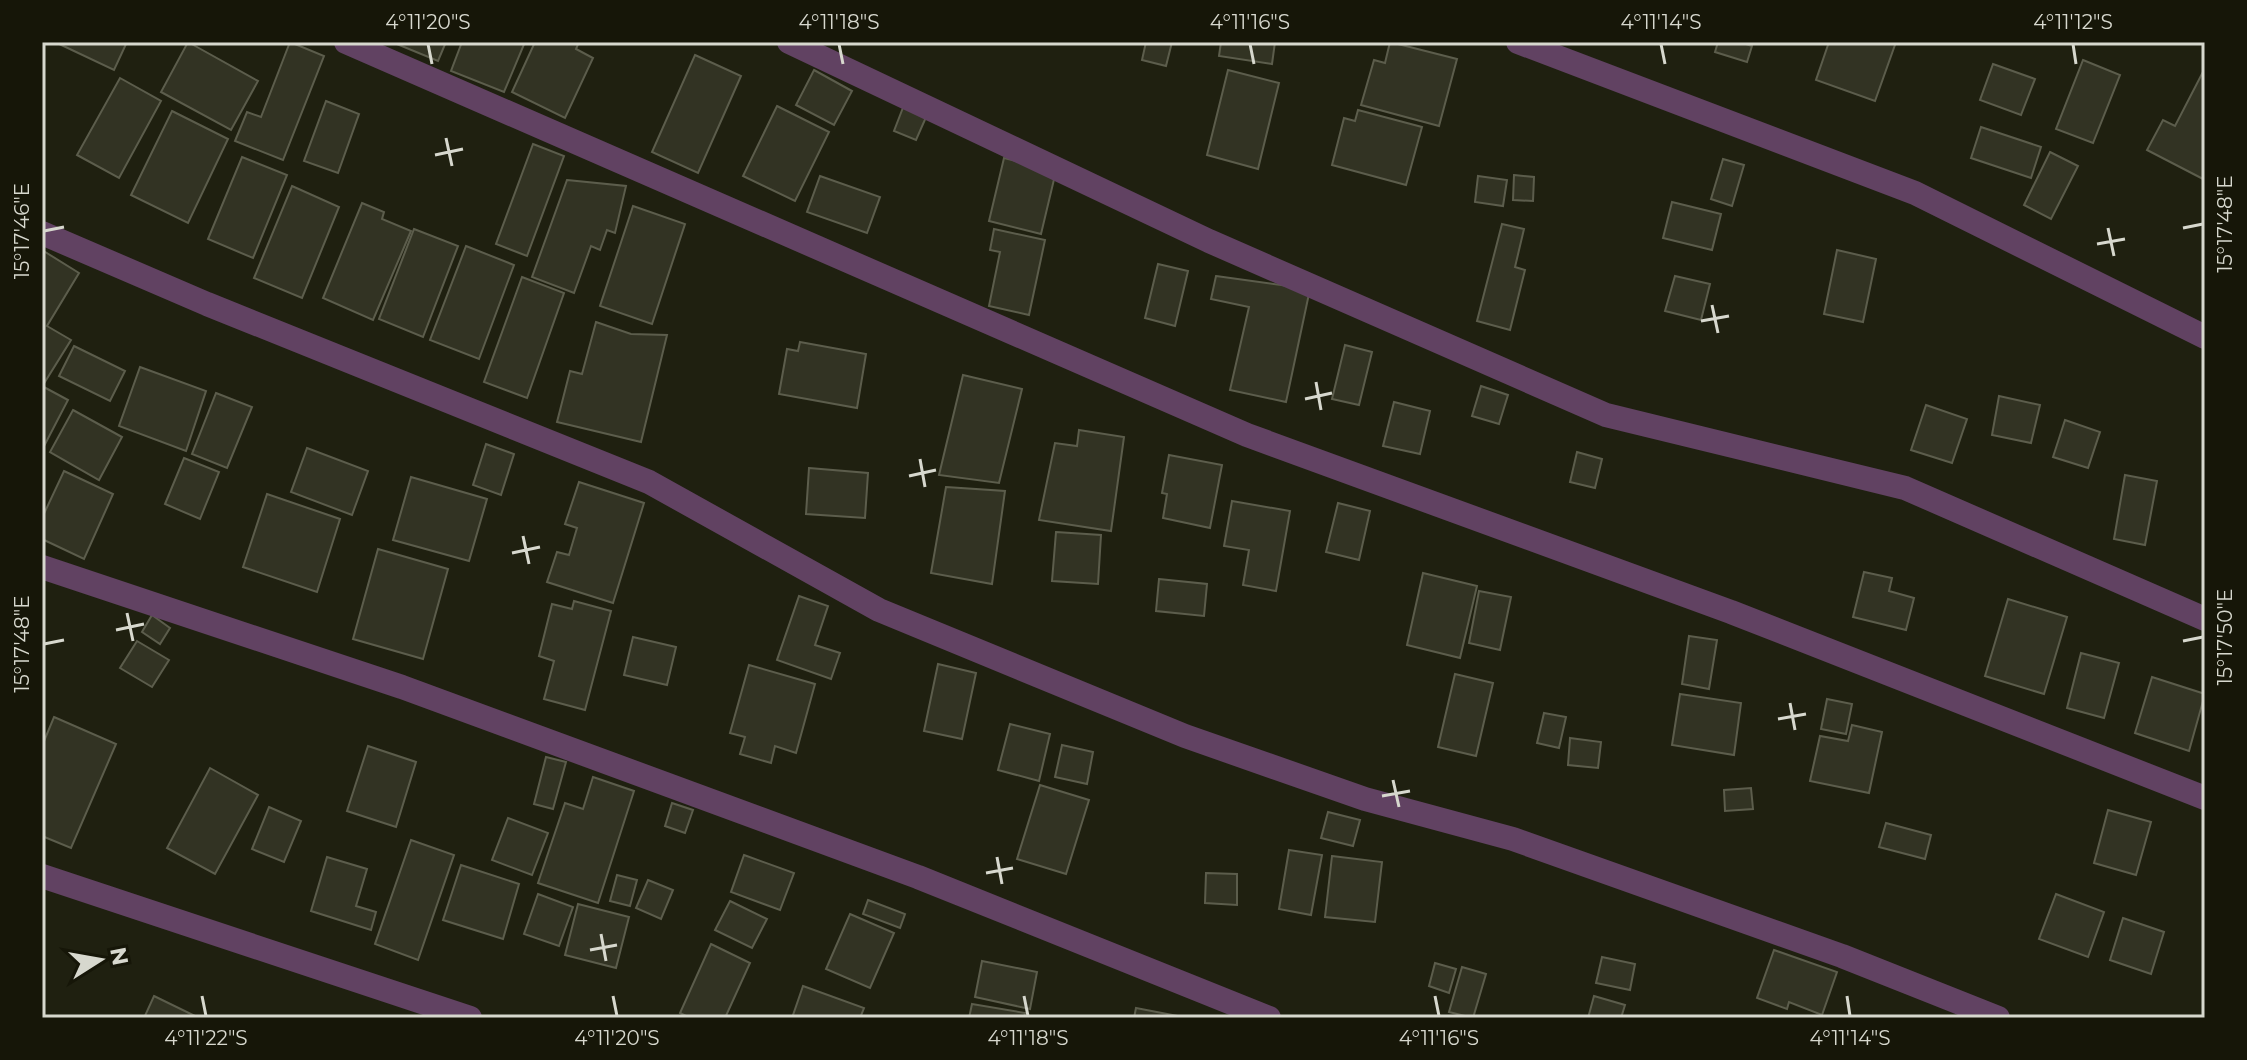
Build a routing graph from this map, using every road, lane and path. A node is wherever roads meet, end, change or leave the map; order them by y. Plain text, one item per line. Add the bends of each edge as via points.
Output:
1 (346, 42) edge
2 (789, 42) edge
3 (1518, 42) edge
4 (42, 233) edge
5 (2205, 337) edge
6 (42, 567) edge
7 (2205, 619) edge
8 (2205, 798) edge
9 (42, 876) edge
10 (470, 1018) edge
11 (1269, 1018) edge
12 (1998, 1018) edge

1 - 8 street via 1247,435 1731,612
2 - 7 street via 1209,241 1606,415 1905,488
3 - 5 street via 1915,193
4 - 12 street via 649,482 879,610 1185,736 1365,799 1513,839 1842,956
6 - 11 street via 402,687 918,877
9 - 10 street

